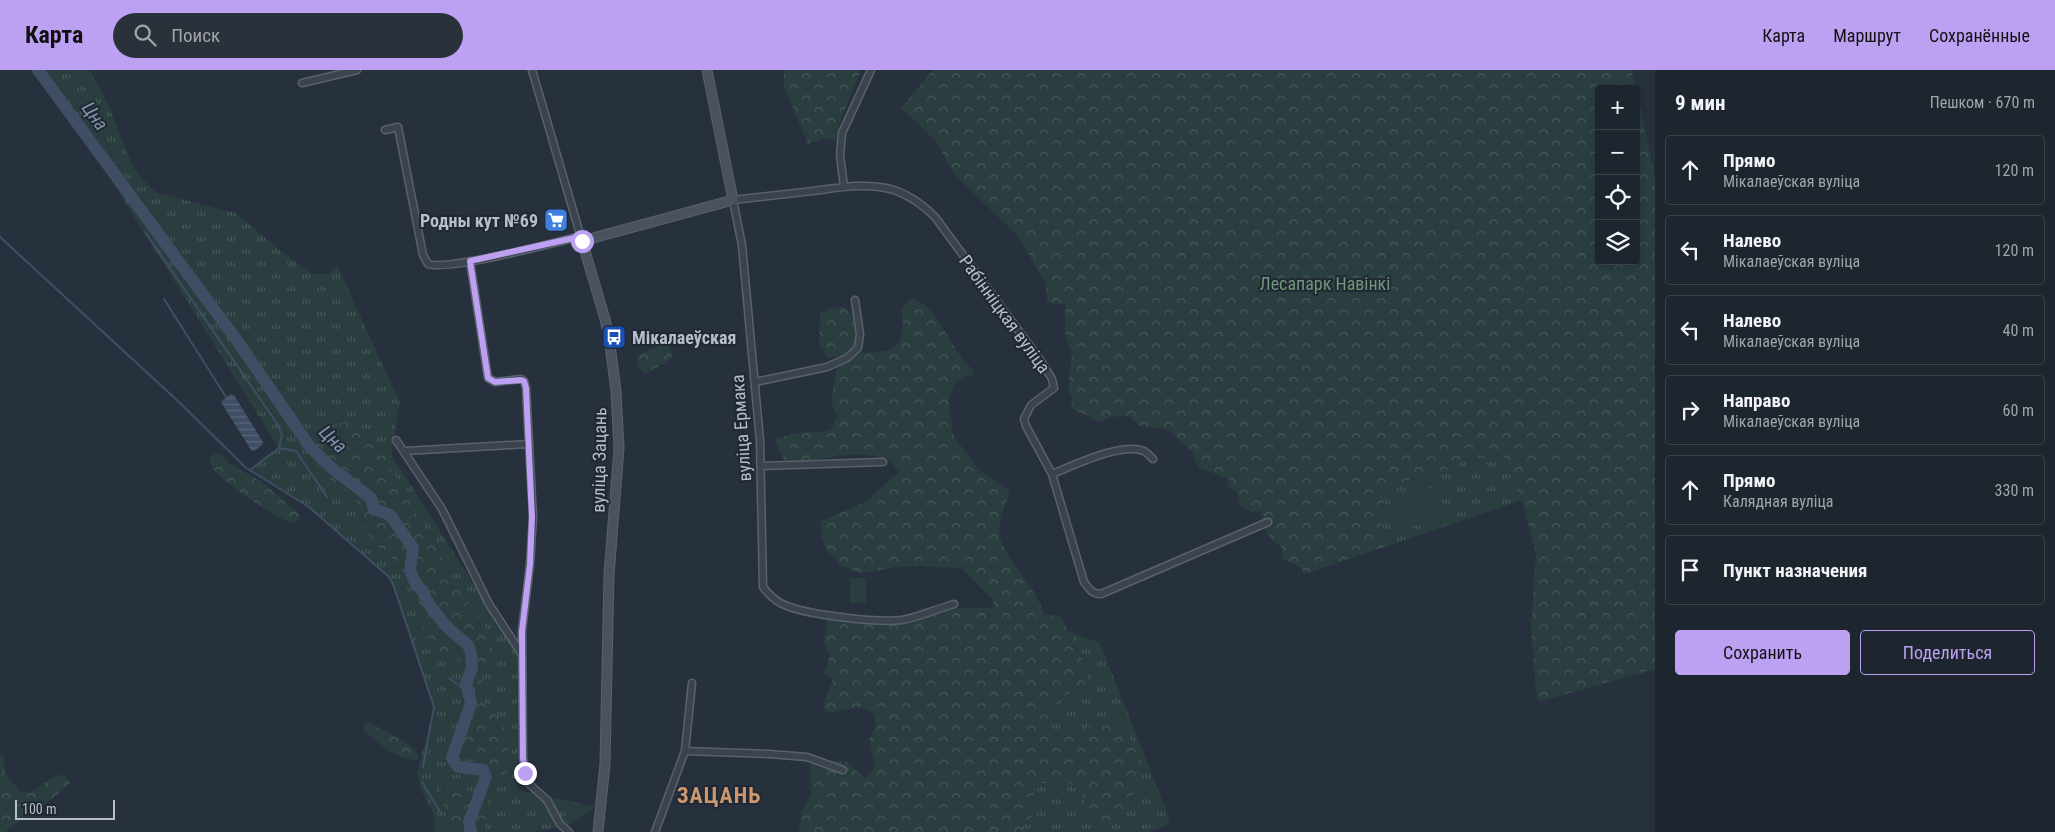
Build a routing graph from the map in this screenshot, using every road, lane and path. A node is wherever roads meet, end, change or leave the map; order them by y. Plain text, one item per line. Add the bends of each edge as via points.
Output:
1 (357, 70) edge
2 (532, 70) edge
3 (707, 70) edge
4 (871, 70) edge
5 (302, 83) dead end
6 (385, 130) dead end
7 (844, 187) junction
8 (733, 200) junction
9 (582, 241) junction
10 (470, 261) junction
11 (855, 300) dead end
12 (755, 382) junction
13 (396, 440) dead end
14 (529, 444) junction
15 (405, 451) junction
16 (1153, 459) dead end
17 (883, 462) dead end
18 (761, 466) junction
19 (1052, 474) junction
20 (1268, 522) dead end
21 (954, 604) dead end
22 (522, 654) junction
23 (692, 683) dead end
24 (685, 751) junction
25 (843, 770) dead end
26 (569, 832) edge
27 (598, 832) edge
28 (655, 832) edge

1 - 5 street
2 - 9 street, вуліца Зацань
3 - 8 street, вуліца Ермака
4 - 7 street via 842,133 840,154
6 - 10 street via 398,127 425,261 437,265
7 - 8 street, Рабінніцкая вуліца
7 - 19 street, Рабінніцкая вуліца via 887,188 929,211 1041,361 1054,388 1031,405 1024,419
8 - 9 street
8 - 12 street, вуліца Ермака via 742,245
9 - 10 street via 574,238
9 - 27 street, вуліца Зацань via 609,337 619,448 609,583 605,764
10 - 14 street via 488,378 495,382 519,379 525,383
11 - 12 street via 860,334 858,348 847,358 827,367
12 - 18 street, вуліца Ермака
13 - 15 street
14 - 15 street
14 - 22 street via 532,517
15 - 22 street via 442,509 489,604
16 - 19 street via 1145,452 1110,452
17 - 18 street
18 - 21 street, вуліца Ермака via 762,572 764,587 769,594 786,606 802,610 888,621 922,615
19 - 20 street, Рабінніцкая вуліца via 1084,582 1095,594
22 - 26 street via 523,758 527,782 547,800 560,824
23 - 24 street
24 - 25 street via 807,757
24 - 28 street

